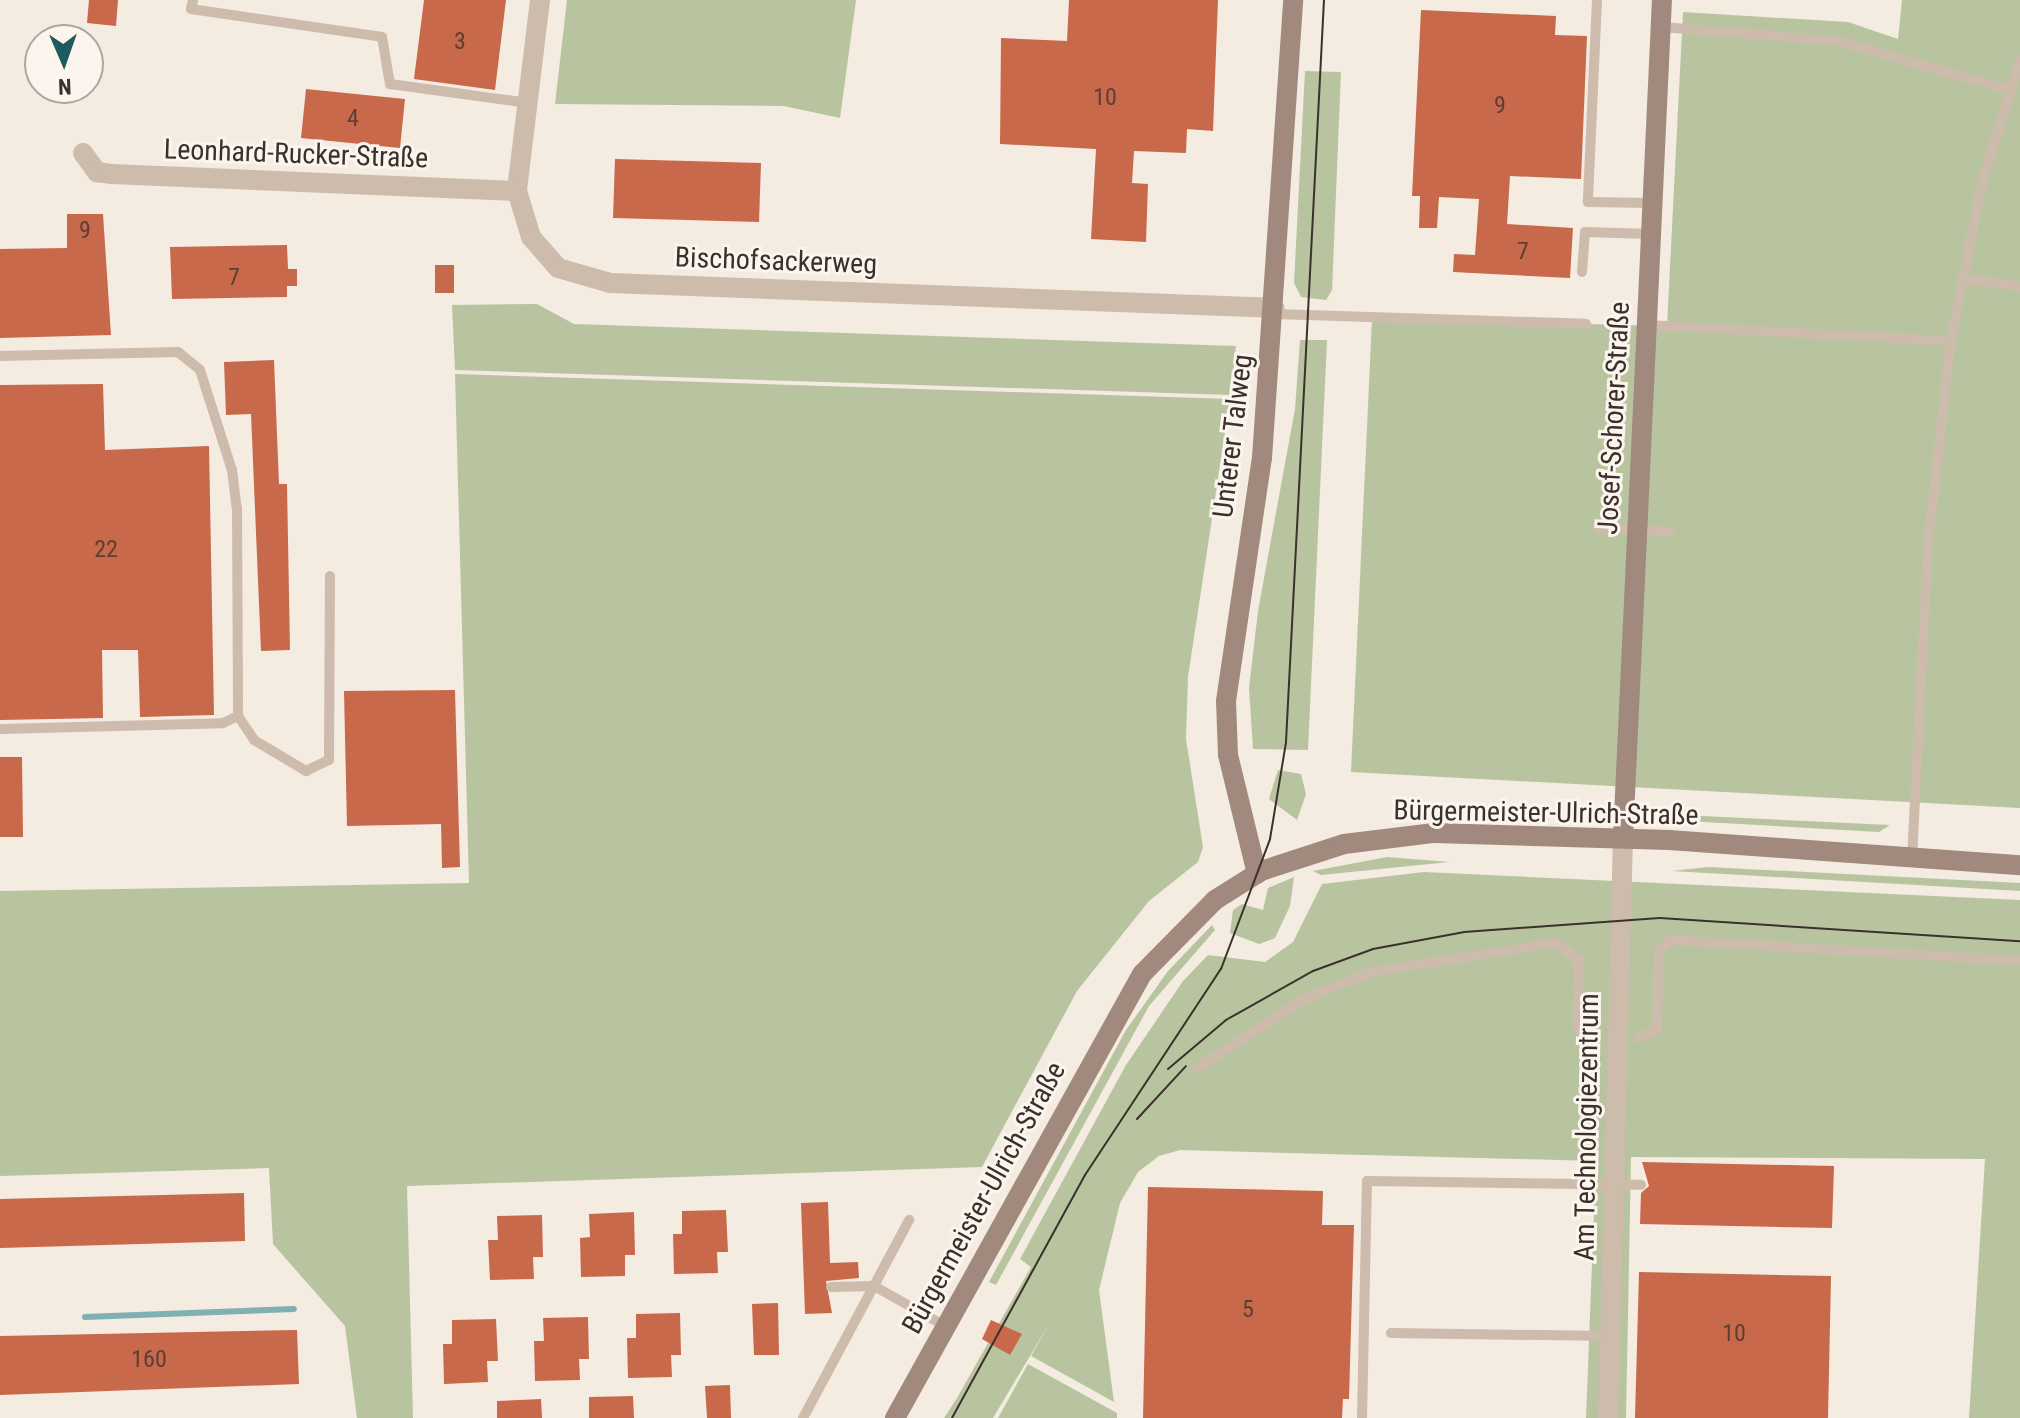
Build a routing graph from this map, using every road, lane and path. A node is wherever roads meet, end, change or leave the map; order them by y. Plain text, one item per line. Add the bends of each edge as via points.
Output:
1 (193, 0) edge
2 (540, 0) edge
3 (1293, 0) edge
4 (1597, 0) edge
5 (1651, 0) edge
6 (1662, 0) edge
7 (1661, 27) junction
8 (2020, 60) edge
9 (2010, 90) junction
10 (528, 103) junction
11 (83, 153) dead end
12 (517, 191) junction
13 (1651, 203) junction
14 (1650, 234) junction
15 (1582, 272) dead end
16 (1962, 279) junction
17 (2020, 286) edge
18 (1275, 311) junction
19 (1586, 324) dead end
20 (1647, 325) junction
21 (1951, 341) junction
22 (0, 356) edge
23 (1599, 528) dead end
24 (1637, 530) junction
25 (1670, 532) dead end
26 (330, 576) dead end
27 (238, 716) junction
28 (0, 729) edge
29 (1623, 838) junction
30 (1912, 859) junction
31 (2020, 865) edge
32 (1257, 874) junction
33 (2020, 961) edge
34 (1638, 1038) dead end
35 (1596, 1041) dead end
36 (1197, 1068) dead end
37 (1614, 1185) junction
38 (1641, 1185) dead end
39 (909, 1220) dead end
40 (874, 1286) junction
41 (831, 1287) dead end
42 (945, 1326) junction
43 (1391, 1333) dead end
44 (1610, 1336) junction
45 (803, 1418) edge
46 (895, 1418) edge
47 (1362, 1418) edge
48 (1608, 1418) edge

1 - 10 lane via 191,9 382,37 390,84
2 - 10 street, Bischofsackerweg
3 - 18 street, Unterer Talweg
4 - 13 lane via 1588,202
5 - 6 lane
6 - 7 street, Josef-Schorer-Straße
7 - 9 lane via 1838,41
7 - 13 street, Josef-Schorer-Straße
8 - 9 lane
9 - 16 lane
10 - 12 street, Bischofsackerweg
11 - 12 street, Leonhard-Rucker-Straße via 97,172 111,174
12 - 18 street, Bischofsackerweg via 531,237 558,268 610,283
13 - 14 street, Josef-Schorer-Straße
14 - 15 lane via 1585,232
14 - 20 street, Josef-Schorer-Straße
16 - 17 lane
16 - 21 lane
18 - 19 lane
18 - 32 street, Unterer Talweg via 1262,458 1226,701 1230,767
20 - 21 lane
20 - 24 street, Josef-Schorer-Straße
21 - 30 lane via 1928,545
22 - 27 lane via 178,352 200,370 232,470 237,508
23 - 24 lane
24 - 25 lane
24 - 29 street, Josef-Schorer-Straße
26 - 27 lane via 329,760 306,771 254,740
27 - 28 lane via 223,723
29 - 30 street, Bürgermeister-Ulrich-Straße
29 - 32 street, Bürgermeister-Ulrich-Straße via 1396,836 1307,853
29 - 37 street, Am Technologiezentrum
30 - 31 street, Bürgermeister-Ulrich-Straße
32 - 42 street, Bürgermeister-Ulrich-Straße via 1215,900 1142,974
33 - 34 lane via 1670,940 1659,950 1657,1030
35 - 36 lane via 1586,1040 1578,1028 1579,961 1557,943 1371,972 1302,1000
37 - 38 lane
37 - 44 street, Am Technologiezentrum
37 - 47 lane via 1367,1181
39 - 40 lane
40 - 41 lane
40 - 42 lane
40 - 45 lane
42 - 46 street, Bürgermeister-Ulrich-Straße
43 - 44 lane
44 - 48 street, Am Technologiezentrum

